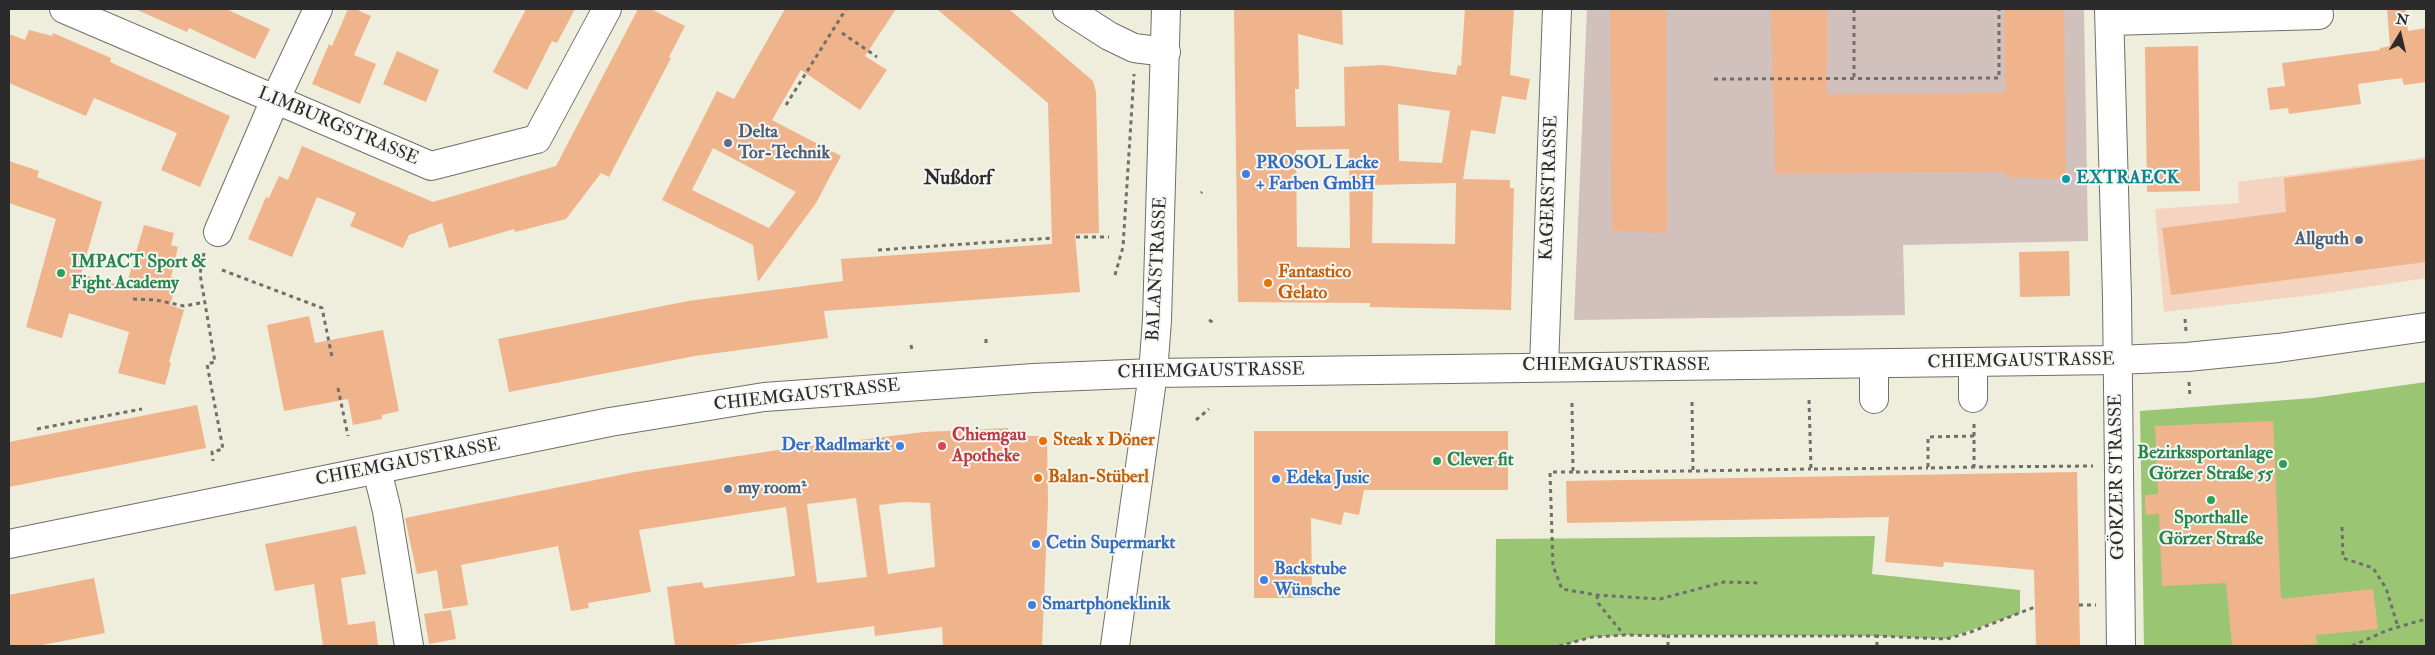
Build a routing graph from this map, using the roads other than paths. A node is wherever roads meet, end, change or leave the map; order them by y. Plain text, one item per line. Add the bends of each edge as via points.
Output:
1 (64, 9) edge
2 (318, 9) edge
3 (607, 9) edge
4 (1067, 9) edge
5 (1166, 9) edge
6 (1557, 9) edge
7 (2109, 15) edge
8 (2319, 15) dead end
9 (1166, 52) junction
10 (275, 100) junction
11 (218, 232) road end
12 (2426, 327) edge
13 (2116, 360) junction
14 (1973, 363) junction
15 (1874, 364) junction
16 (1544, 367) junction
17 (1153, 373) junction
18 (1973, 398) road end
19 (1874, 399) dead end
20 (377, 470) junction
21 (9, 544) edge
22 (409, 646) edge
23 (1115, 646) edge
24 (2121, 646) edge

1 - 10 street, LIMBURGSTRASSE
2 - 10 street
3 - 10 street, LIMBURGSTRASSE via 537,139 431,166
4 - 9 street via 1134,48
5 - 9 street, BALANSTRASSE
6 - 16 street, KAGERSTRASSE
7 - 8 street
7 - 13 street, GÖRZER STRASSE
9 - 17 street, BALANSTRASSE
10 - 11 street
12 - 13 street, CHIEMGAUSTRASSE via 2278,348
13 - 14 street, CHIEMGAUSTRASSE
13 - 24 street, GÖRZER STRASSE
14 - 15 street, CHIEMGAUSTRASSE
14 - 18 street
15 - 16 street, CHIEMGAUSTRASSE
15 - 19 street
16 - 17 street, CHIEMGAUSTRASSE
17 - 20 street, CHIEMGAUSTRASSE via 764,397 610,422
17 - 23 street, BALANSTRASSE
20 - 21 street, CHIEMGAUSTRASSE
20 - 22 street via 387,511

